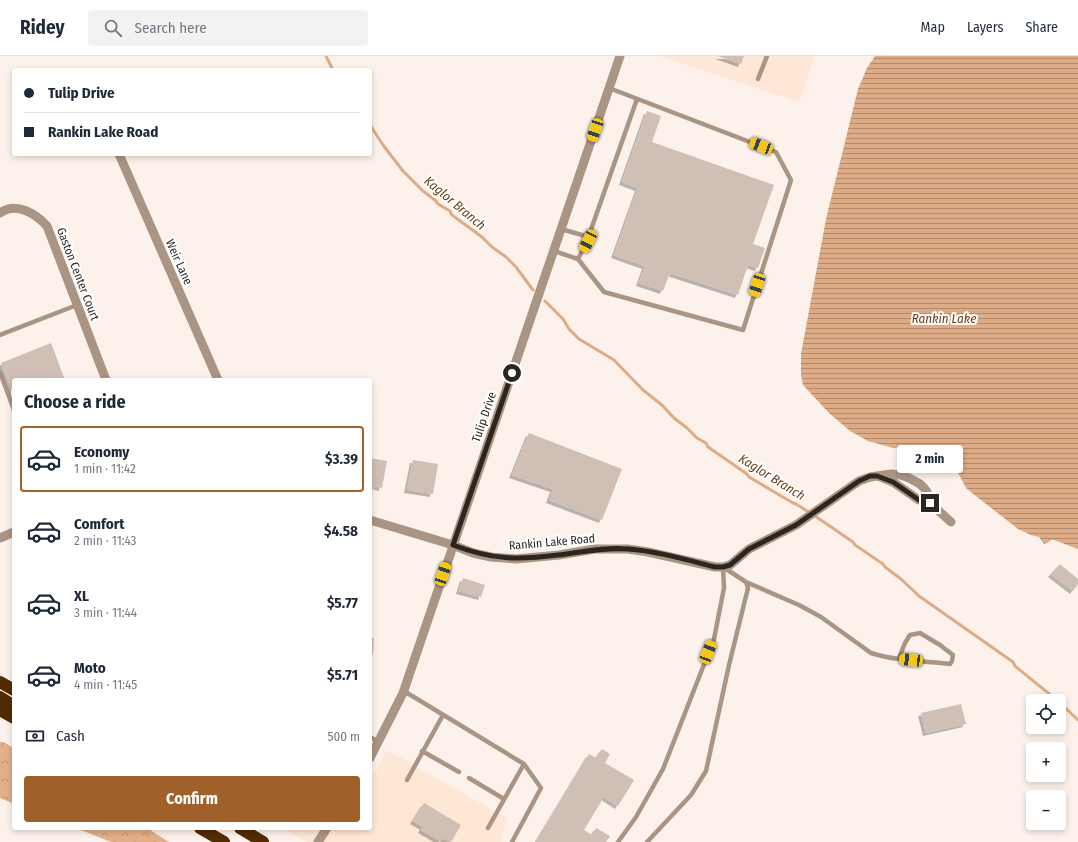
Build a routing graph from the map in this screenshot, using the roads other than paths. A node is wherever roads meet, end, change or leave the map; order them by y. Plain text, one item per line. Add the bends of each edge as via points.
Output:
1 (620, 56) edge
2 (767, 56) edge
3 (758, 79) dead end
4 (609, 88) junction
5 (637, 99) junction
6 (120, 156) edge
7 (0, 213) edge
8 (562, 229) junction
9 (589, 237) junction
10 (554, 251) junction
11 (578, 259) junction
12 (77, 305) junction
13 (0, 335) edge
14 (0, 372) edge
15 (105, 378) edge
16 (217, 378) edge
17 (12, 405) edge
18 (877, 476) junction
19 (930, 503) junction
20 (372, 521) edge
21 (952, 522) dead end
22 (12, 533) edge
23 (0, 538) edge
24 (453, 545) junction
25 (723, 567) junction
26 (746, 582) junction
27 (899, 658) junction
28 (0, 682) edge
29 (12, 689) edge
30 (404, 691) junction
31 (0, 698) edge
32 (12, 705) edge
33 (0, 710) edge
34 (443, 715) junction
35 (12, 717) edge
36 (372, 737) edge
37 (379, 742) junction
38 (422, 752) junction
39 (372, 754) edge
40 (524, 764) junction
41 (459, 772) dead end
42 (469, 778) dead end
43 (407, 780) dead end
44 (504, 799) junction
45 (488, 828) dead end
46 (203, 830) edge
47 (243, 830) edge
48 (326, 830) edge
49 (224, 842) edge
50 (263, 842) edge
51 (318, 842) edge
52 (512, 842) edge
53 (618, 842) edge
54 (647, 842) edge

1 - 4 street, Tulip Drive
2 - 3 lane
4 - 5 lane
4 - 8 street, Tulip Drive
5 - 9 lane
5 - 11 lane via 776,152 791,180 743,330 604,292
6 - 16 street, Weir Lane
7 - 12 street, Gaston Center Court via 10,208 31,212 47,226
8 - 9 lane
8 - 10 street, Tulip Drive
9 - 11 lane
10 - 11 lane
10 - 24 street, Tulip Drive
12 - 13 lane
12 - 15 street, Gaston Center Court
14 - 17 lane
18 - 19 street via 893,482 919,500
18 - 19 street via 896,474 913,480 927,492
18 - 25 street via 859,481 796,525 749,549 733,563
19 - 21 street
20 - 24 street, Rankin Lake Road
22 - 23 street
24 - 25 street, Rankin Lake Road via 473,553 516,559 628,549
24 - 30 street, Tulip Drive
25 - 26 lane
25 - 53 lane via 724,588 714,639 663,769 636,817
26 - 27 lane via 800,605 872,653
26 - 54 lane via 748,588 728,666 706,771 691,795
27 - 27 lane via 950,664 953,655 920,633 910,635
28 - 29 highway
30 - 34 lane
30 - 37 street, Tulip Drive
31 - 32 highway
33 - 35 highway
34 - 38 lane
34 - 40 lane
36 - 37 lane
37 - 39 street, Tulip Drive
38 - 41 lane
38 - 43 lane
40 - 44 lane
40 - 52 lane via 541,788
42 - 44 lane
44 - 45 lane
46 - 49 highway
47 - 50 highway
48 - 51 street

